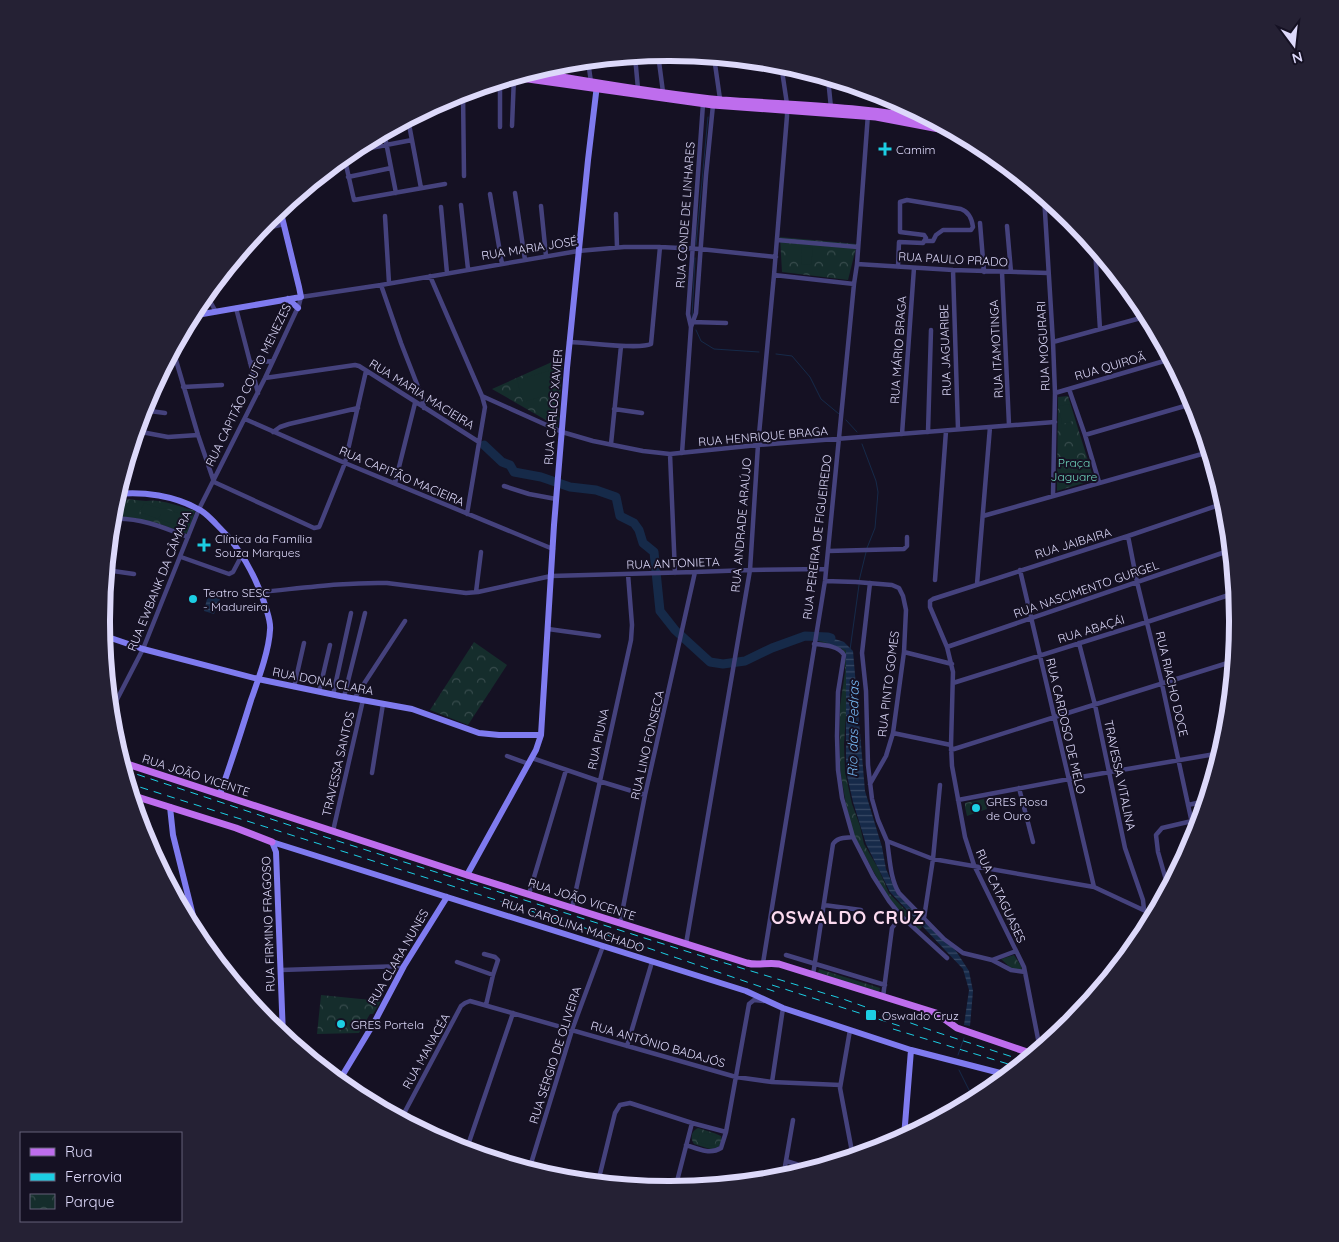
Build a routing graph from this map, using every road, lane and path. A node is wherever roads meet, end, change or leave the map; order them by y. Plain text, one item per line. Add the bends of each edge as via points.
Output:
1 (659, 61) edge
2 (636, 62) edge
3 (715, 63) edge
4 (590, 67) edge
5 (782, 73) edge
6 (546, 75) edge
7 (531, 79) edge
8 (514, 84) edge
9 (595, 85) junction
10 (829, 85) edge
11 (500, 88) edge
12 (638, 89) junction
13 (663, 92) junction
14 (720, 100) junction
15 (464, 101) edge
16 (703, 104) junction
17 (713, 106) junction
18 (787, 108) junction
19 (831, 108) junction
20 (868, 113) junction
21 (906, 114) edge
22 (409, 126) edge
23 (512, 126) dead end
24 (500, 127) dead end
25 (932, 127) edge
26 (385, 139) edge
27 (412, 140) junction
28 (386, 145) junction
29 (372, 148) edge
30 (346, 165) edge
31 (391, 168) junction
32 (464, 176) dead end
33 (348, 177) junction
34 (445, 184) dead end
35 (421, 188) junction
36 (396, 193) junction
37 (515, 193) dead end
38 (490, 194) dead end
39 (1044, 205) edge
40 (461, 206) dead end
41 (541, 206) dead end
42 (441, 207) dead end
43 (616, 214) dead end
44 (385, 216) dead end
45 (282, 217) edge
46 (980, 223) dead end
47 (284, 224) junction
48 (1007, 226) dead end
49 (272, 227) edge
50 (900, 232) junction
51 (777, 240) junction
52 (925, 241) junction
53 (899, 242) junction
54 (617, 247) junction
55 (660, 247) junction
56 (858, 247) junction
57 (693, 249) junction
58 (700, 250) junction
59 (578, 251) junction
60 (546, 256) junction
61 (776, 257) junction
62 (1096, 259) edge
63 (526, 260) junction
64 (502, 264) junction
65 (857, 264) junction
66 (898, 267) junction
67 (914, 268) junction
68 (468, 269) junction
69 (953, 270) junction
70 (984, 272) junction
71 (1002, 272) junction
72 (1010, 272) junction
73 (447, 273) junction
74 (1048, 273) junction
75 (774, 275) junction
76 (430, 276) junction
77 (389, 283) junction
78 (854, 284) junction
79 (381, 285) junction
80 (301, 297) junction
81 (288, 300) junction
82 (210, 301) edge
83 (236, 308) junction
84 (298, 308) junction
85 (216, 312) junction
86 (201, 314) edge
87 (1140, 318) edge
88 (726, 323) dead end
89 (691, 324) junction
90 (1100, 328) junction
91 (931, 330) dead end
92 (569, 342) junction
93 (1053, 342) junction
94 (621, 346) junction
95 (175, 358) edge
96 (273, 361) junction
97 (1165, 361) edge
98 (250, 363) junction
99 (366, 370) junction
100 (265, 378) junction
101 (222, 385) dead end
102 (183, 386) junction
103 (1069, 389) junction
104 (258, 393) junction
105 (1055, 393) junction
106 (482, 396) junction
107 (415, 403) junction
108 (1187, 406) edge
109 (358, 408) junction
110 (424, 408) junction
111 (614, 409) junction
112 (150, 411) edge
113 (165, 413) dead end
114 (642, 413) dead end
115 (244, 419) junction
116 (1055, 422) junction
117 (1009, 425) junction
118 (990, 427) junction
119 (958, 430) junction
120 (946, 431) junction
121 (142, 432) edge
122 (273, 432) junction
123 (562, 432) junction
124 (928, 432) junction
125 (902, 434) junction
126 (198, 435) junction
127 (1085, 435) junction
128 (839, 439) junction
129 (479, 442) junction
130 (611, 444) junction
131 (758, 445) junction
132 (682, 453) junction
133 (1204, 453) edge
134 (670, 454) junction
135 (345, 463) junction
136 (214, 482) junction
137 (1099, 482) junction
138 (395, 483) junction
139 (504, 486) dead end
140 (125, 493) edge
141 (1053, 495) junction
142 (556, 499) junction
143 (1217, 506) edge
144 (199, 509) junction
145 (467, 514) junction
146 (983, 516) junction
147 (120, 519) edge
148 (1128, 536) junction
149 (188, 537) junction
150 (907, 537) dead end
151 (553, 549) junction
152 (828, 551) junction
153 (481, 552) dead end
154 (1224, 552) edge
155 (242, 555) junction
156 (181, 556) junction
157 (826, 569) junction
158 (750, 570) junction
159 (1020, 570) junction
160 (112, 571) edge
161 (696, 572) junction
162 (676, 573) junction
163 (134, 574) dead end
164 (628, 574) junction
165 (551, 576) junction
166 (935, 580) dead end
167 (825, 581) junction
168 (1137, 582) junction
169 (868, 583) junction
170 (977, 584) junction
171 (261, 592) junction
172 (476, 592) junction
173 (1228, 595) edge
174 (929, 603) joint
175 (365, 613) dead end
176 (351, 614) dead end
177 (1031, 618) junction
178 (405, 621) dead end
179 (1147, 622) junction
180 (548, 629) junction
181 (599, 636) dead end
182 (110, 638) edge
183 (814, 642) junction
184 (304, 643) dead end
185 (330, 644) dead end
186 (1079, 644) junction
187 (947, 647) junction
188 (143, 649) junction
189 (904, 652) junction
190 (1039, 656) junction
191 (1227, 663) edge
192 (952, 664) junction
193 (258, 680) junction
194 (953, 683) junction
195 (1162, 684) junction
196 (294, 687) junction
197 (319, 692) junction
198 (333, 695) junction
199 (344, 697) junction
200 (354, 699) junction
201 (363, 700) junction
202 (116, 701) edge
203 (383, 704) junction
204 (1095, 705) junction
205 (1055, 717) junction
206 (893, 733) junction
207 (541, 734) junction
208 (951, 748) junction
209 (1213, 754) edge
210 (507, 756) dead end
211 (1179, 760) junction
212 (530, 761) junction
213 (129, 764) edge
214 (566, 770) junction
215 (1108, 771) junction
216 (372, 772) dead end
217 (1068, 778) junction
218 (599, 781) junction
219 (870, 784) junction
220 (940, 785) dead end
221 (1020, 788) junction
222 (220, 794) junction
223 (645, 794) junction
224 (138, 797) edge
225 (958, 800) junction
226 (1199, 802) edge
227 (1188, 805) junction
228 (170, 807) junction
229 (1192, 821) joint
230 (334, 831) junction
231 (853, 837) junction
232 (886, 841) junction
233 (272, 842) junction
234 (1033, 842) dead end
235 (285, 845) junction
236 (276, 852) junction
237 (934, 859) junction
238 (974, 865) junction
239 (468, 875) junction
240 (1166, 880) dead end
241 (1094, 887) junction
242 (529, 894) junction
243 (447, 897) junction
244 (824, 905) junction
245 (572, 908) junction
246 (861, 910) dead end
247 (1144, 910) junction
248 (1147, 912) edge
249 (192, 913) edge
250 (901, 916) junction
251 (924, 918) junction
252 (620, 923) junction
253 (686, 944) junction
254 (603, 946) junction
255 (1016, 950) junction
256 (484, 954) dead end
257 (786, 955) dead end
258 (947, 958) dead end
259 (992, 960) junction
260 (457, 962) dead end
261 (652, 962) junction
262 (763, 963) junction
263 (815, 964) junction
264 (404, 966) junction
265 (281, 970) junction
266 (1025, 972) junction
267 (493, 975) junction
268 (813, 975) junction
269 (885, 985) junction
270 (884, 997) junction
271 (768, 1001) junction
272 (474, 1002) joint
273 (486, 1005) junction
274 (784, 1008) junction
275 (513, 1013) junction
276 (283, 1025) edge
277 (572, 1030) junction
278 (850, 1030) junction
279 (1039, 1042) edge
280 (628, 1046) junction
281 (911, 1050) junction
282 (1027, 1052) edge
283 (999, 1073) edge
284 (343, 1075) edge
285 (736, 1077) junction
286 (772, 1082) junction
287 (840, 1085) junction
288 (404, 1113) edge
289 (793, 1120) dead end
290 (692, 1123) junction
291 (905, 1129) edge
292 (726, 1132) junction
293 (468, 1143) edge
294 (686, 1145) junction
295 (852, 1150) edge
296 (786, 1162) junction
297 (531, 1163) edge
298 (799, 1165) edge
299 (785, 1169) edge
300 (599, 1176) edge
301 (677, 1181) edge

1 - 13 street
2 - 12 street
3 - 14 street
4 - 9 street
5 - 18 street, RUA ANDRADE ARAÚJO
6 - 9 main road
7 - 9 main road
8 - 23 street
9 - 12 main road
9 - 16 main road
9 - 59 street, RUA CARLOS XAVIER
10 - 19 street
11 - 24 street
12 - 13 main road
13 - 14 main road
14 - 18 main road
15 - 32 street
16 - 17 main road
16 - 57 street, RUA CONDE DE LINHARES
17 - 18 main road
17 - 58 street, RUA CONDE DE LINHARES
18 - 19 main road
18 - 20 main road
18 - 51 street, RUA ANDRADE ARAÚJO
19 - 20 main road
20 - 21 main road
20 - 25 main road
20 - 56 street, RUA PEREIRA DE FIGUEIREDO
22 - 27 street
26 - 28 street
27 - 28 street
27 - 35 street
28 - 29 street
28 - 31 street
30 - 33 street
31 - 33 street
31 - 36 street
33 - 36 street via 355,201
34 - 35 street
35 - 36 street
37 - 63 street
38 - 64 street
39 - 74 street, RUA MOGURARI
40 - 68 street
41 - 60 street
42 - 73 street
43 - 54 street
44 - 77 street
45 - 47 street, RUA CAPITÃO COUTO MENEZES
46 - 70 street
47 - 49 street
47 - 80 street, RUA CAPITÃO COUTO MENEZES
48 - 72 street
50 - 52 street via 924,235
50 - 52 street via 900,202 904,200 961,209 971,218 971,230 943,230 933,241
50 - 53 street
51 - 56 street
51 - 61 street, RUA ANDRADE ARAÚJO
52 - 53 street
53 - 66 street
54 - 55 street, RUA MARIA JOSÉ
54 - 59 street, RUA MARIA JOSÉ
55 - 57 street, RUA MARIA JOSÉ
55 - 94 street via 651,341 649,345
56 - 65 street, RUA PEREIRA DE FIGUEIREDO
57 - 58 street, RUA MARIA JOSÉ
57 - 89 street, RUA CONDE DE LINHARES via 688,314
58 - 61 street, RUA MARIA JOSÉ
58 - 89 street, RUA CONDE DE LINHARES via 696,313
59 - 60 street, RUA MARIA JOSÉ
59 - 92 street, RUA CARLOS XAVIER
60 - 63 street, RUA MARIA JOSÉ
61 - 75 street, RUA ANDRADE ARAÚJO
62 - 90 street
63 - 64 street, RUA MARIA JOSÉ
64 - 68 street, RUA MARIA JOSÉ
65 - 66 street, RUA PAULO PRADO
65 - 78 street, RUA PEREIRA DE FIGUEIREDO
66 - 67 street, RUA PAULO PRADO
67 - 69 street, RUA PAULO PRADO
67 - 125 street, RUA MÁRIO BRAGA
68 - 73 street, RUA MARIA JOSÉ
69 - 70 street, RUA PAULO PRADO
69 - 119 street, RUA JAGUARIBE
70 - 71 street, RUA PAULO PRADO
71 - 72 street, RUA PAULO PRADO
71 - 117 street, RUA ITAMOTINGA
72 - 74 street, RUA PAULO PRADO
73 - 76 street, RUA MARIA JOSÉ
74 - 93 street, RUA MOGURARI
75 - 78 street
75 - 131 street, RUA ANDRADE ARAÚJO
76 - 77 street, RUA MARIA JOSÉ
76 - 106 street
77 - 79 street, RUA MARIA JOSÉ
78 - 128 street, RUA PEREIRA DE FIGUEIREDO
79 - 80 street, RUA MARIA JOSÉ
79 - 110 street
80 - 81 street, RUA MARIA JOSÉ
80 - 84 street, RUA CAPITÃO COUTO MENEZES
81 - 83 street, RUA MARIA JOSÉ
81 - 84 street
82 - 85 street
83 - 85 street, RUA MARIA JOSÉ
83 - 98 street
84 - 96 street, RUA CAPITÃO COUTO MENEZES
85 - 86 street, RUA MARIA JOSÉ
87 - 90 street
88 - 89 street
89 - 132 street, RUA CONDE DE LINHARES
90 - 93 street
91 - 124 street
92 - 94 street
92 - 123 street, RUA CARLOS XAVIER
93 - 105 street, RUA MOGURARI
94 - 111 street
95 - 102 street
96 - 98 street
96 - 100 street, RUA CAPITÃO COUTO MENEZES
97 - 103 street, RUA QUIROÃ
98 - 104 street
99 - 100 street, RUA MARIA MACIEIRA via 352,365
99 - 107 street, RUA MARIA MACIEIRA
99 - 109 street
100 - 104 street, RUA CAPITÃO COUTO MENEZES
101 - 102 street
102 - 126 street
103 - 105 street, RUA QUIROÃ
103 - 127 street
104 - 115 street, RUA CAPITÃO COUTO MENEZES
105 - 116 street, RUA MOGURARI
106 - 123 street, RUA HENRIQUE BRAGA
106 - 129 street via 485,412
107 - 110 street, RUA MARIA MACIEIRA
107 - 138 street
108 - 127 street
109 - 122 street via 284,425
109 - 135 street
110 - 129 street, RUA MARIA MACIEIRA
111 - 114 street
111 - 130 street
112 - 113 street
115 - 122 street, RUA CAPITÃO MACIEIRA
115 - 136 street, RUA CAPITÃO COUTO MENEZES
116 - 117 street, RUA HENRIQUE BRAGA
116 - 141 street, RUA MOGURARI
117 - 118 street, RUA HENRIQUE BRAGA
118 - 119 street, RUA HENRIQUE BRAGA
118 - 146 street
119 - 120 street, RUA HENRIQUE BRAGA
120 - 124 street, RUA HENRIQUE BRAGA
120 - 166 street
121 - 126 street via 168,437
122 - 135 street, RUA CAPITÃO MACIEIRA
123 - 130 street, RUA HENRIQUE BRAGA
123 - 142 street, RUA CARLOS XAVIER
124 - 125 street, RUA HENRIQUE BRAGA
125 - 128 street, RUA HENRIQUE BRAGA
126 - 136 street
127 - 137 street
128 - 131 street, RUA HENRIQUE BRAGA
128 - 152 street, RUA PEREIRA DE FIGUEIREDO
129 - 145 street
130 - 134 street, RUA HENRIQUE BRAGA
131 - 132 street, RUA HENRIQUE BRAGA
131 - 158 street, RUA ANDRADE ARAÚJO
132 - 134 street, RUA HENRIQUE BRAGA
133 - 137 street
134 - 162 street
135 - 136 street via 317,528
135 - 138 street, RUA CAPITÃO MACIEIRA
136 - 144 street, RUA CAPITÃO COUTO MENEZES
137 - 141 street
138 - 145 street, RUA CAPITÃO MACIEIRA
139 - 142 street
140 - 144 street via 164,497
141 - 146 street
142 - 151 street, RUA CARLOS XAVIER
143 - 148 street, RUA JAIBAIRA
144 - 149 street, RUA EWBANK DA CÂMARA
144 - 155 street via 223,531
145 - 151 street, RUA CAPITÃO MACIEIRA
146 - 170 street
147 - 149 street via 163,527
148 - 159 street, RUA JAIBAIRA
148 - 168 street, RUA RIACHO DOCE
149 - 156 street, RUA EWBANK DA CÂMARA
150 - 152 street via 904,549
151 - 165 street, RUA CARLOS XAVIER
152 - 157 street, RUA PEREIRA DE FIGUEIREDO
153 - 172 street
154 - 168 street, RUA NASCIMENTO GURGEL
155 - 156 street via 230,574
155 - 171 street
156 - 188 street, RUA EWBANK DA CÂMARA
157 - 158 street, RUA ANTONIETA
157 - 167 street, RUA PEREIRA DE FIGUEIREDO
158 - 161 street, RUA ANTONIETA
158 - 253 street, RUA ANDRADE ARAÚJO
159 - 170 street, RUA JAIBAIRA
159 - 177 street, RUA CARDOSO DE MELO
160 - 163 street
161 - 162 street, RUA ANTONIETA
161 - 223 street, RUA LINO FONSECA
162 - 164 street, RUA ANTONIETA
164 - 165 street, RUA ANTONIETA
164 - 218 street, RUA PIUNA via 632,632
165 - 172 street, RUA ANTONIETA
165 - 180 street, RUA CARLOS XAVIER
167 - 169 street
167 - 183 street, RUA PEREIRA DE FIGUEIREDO
168 - 177 street, RUA NASCIMENTO GURGEL
168 - 179 street, RUA RIACHO DOCE
169 - 189 street, RUA PINTO GOMES via 895,586 902,592 906,610
169 - 219 street via 862,654
170 - 174 street, RUA JAIBAIRA
171 - 172 street, RUA ANTONIETA via 387,583 456,593
171 - 193 street via 270,629
173 - 179 street, RUA ABAÇÁI
174 - 187 street, RUA CATAGUASES
175 - 199 street
176 - 198 street
177 - 187 street, RUA NASCIMENTO GURGEL
177 - 190 street, RUA CARDOSO DE MELO
178 - 200 street
179 - 186 street, RUA ABAÇÁI
179 - 195 street, RUA RIACHO DOCE
180 - 181 street
180 - 207 street, RUA CARLOS XAVIER
182 - 188 street, RUA DONA CLARA
183 - 231 street via 841,650 844,655 838,700 838,770
183 - 262 street, RUA PEREIRA DE FIGUEIREDO
184 - 196 street
185 - 197 street
186 - 190 street, RUA ABAÇÁI
186 - 204 street, TRAVESSA VITALINA
187 - 192 street, RUA CATAGUASES
188 - 193 street, RUA DONA CLARA
188 - 202 street, RUA EWBANK DA CÂMARA
189 - 192 street
189 - 206 street, RUA PINTO GOMES
190 - 194 street, RUA ABAÇÁI
190 - 205 street, RUA CARDOSO DE MELO
191 - 195 street
192 - 194 street, RUA CATAGUASES
193 - 196 street, RUA DONA CLARA
193 - 222 street
194 - 208 street, RUA CATAGUASES
195 - 204 street
195 - 211 street, RUA RIACHO DOCE
196 - 197 street, RUA DONA CLARA
197 - 198 street, RUA DONA CLARA
198 - 199 street, RUA DONA CLARA
199 - 200 street, RUA DONA CLARA
200 - 201 street, RUA DONA CLARA
201 - 203 street, RUA DONA CLARA
201 - 230 street, TRAVESSA SANTOS
203 - 207 street, RUA DONA CLARA via 412,710 479,733
203 - 216 street
204 - 205 street
204 - 215 street, TRAVESSA VITALINA
205 - 208 street
205 - 217 street, RUA CARDOSO DE MELO
206 - 208 street
206 - 219 street, RUA PINTO GOMES via 886,756
207 - 212 street, RUA CARLOS XAVIER
208 - 225 street, RUA CATAGUASES
209 - 211 street
210 - 212 street
211 - 215 street
211 - 227 street, RUA RIACHO DOCE
212 - 214 street
212 - 239 street, RUA CARLOS XAVIER
213 - 222 main road, RUA JOÃO VICENTE
214 - 218 street
214 - 242 street
215 - 217 street
215 - 247 street, TRAVESSA VITALINA via 1125,848
217 - 221 street
217 - 241 street, RUA CARDOSO DE MELO
218 - 223 street
218 - 245 street, RUA PIUNA
219 - 232 street
220 - 237 street
221 - 225 street
221 - 234 street
222 - 230 main road, RUA JOÃO VICENTE
223 - 252 street, RUA LINO FONSECA
224 - 228 main road, RUA CAROLINA MACHADO
225 - 238 street, RUA CATAGUASES
226 - 227 street
227 - 229 street, RUA RIACHO DOCE
228 - 233 main road, RUA CAROLINA MACHADO
228 - 249 street via 173,834
229 - 240 street via 1162,828 1156,835
230 - 239 main road, RUA JOÃO VICENTE
231 - 244 street via 839,838 834,842
231 - 250 street via 882,890
232 - 237 street
232 - 251 street via 895,887
233 - 235 street, RUA CAROLINA MACHADO
233 - 236 street, RUA FIRMINO FRAGOSO
235 - 236 street
235 - 243 street, RUA CAROLINA MACHADO
236 - 265 street, RUA FIRMINO FRAGOSO
237 - 238 street
237 - 251 street
238 - 241 street
238 - 255 street, RUA CATAGUASES
239 - 242 main road, RUA JOÃO VICENTE
241 - 247 street
242 - 245 main road, RUA JOÃO VICENTE
243 - 254 street, RUA CAROLINA MACHADO
243 - 264 street, RUA CLARA NUNES
244 - 246 street
244 - 263 street
245 - 252 main road, RUA JOÃO VICENTE
247 - 248 street
250 - 258 street
250 - 269 street via 892,928
251 - 259 street via 963,953
252 - 253 main road, RUA JOÃO VICENTE
253 - 262 main road, RUA JOÃO VICENTE via 747,963
254 - 261 street, RUA CAROLINA MACHADO
254 - 277 street, RUA SÉRGIO DE OLIVEIRA
255 - 259 street
255 - 266 street, RUA CATAGUASES
256 - 267 street via 498,959
257 - 263 street
259 - 266 street via 1010,970
260 - 267 street
261 - 271 street, RUA CAROLINA MACHADO
261 - 280 street
262 - 268 main road, RUA JOÃO VICENTE via 779,964
263 - 268 street
263 - 269 street
264 - 265 street
264 - 284 street, RUA CLARA NUNES
265 - 276 street, RUA FIRMINO FRAGOSO
266 - 279 street, RUA CATAGUASES
267 - 273 street
268 - 270 main road, RUA JOÃO VICENTE
269 - 270 street
270 - 282 main road, RUA JOÃO VICENTE via 936,1013 957,1028
271 - 274 street, RUA CAROLINA MACHADO
271 - 285 street via 754,1000 749,1004
272 - 273 street, RUA ANTÔNIO BADAJÓS
272 - 288 street, RUA MANACÉA via 461,1006
273 - 275 street, RUA ANTÔNIO BADAJÓS
274 - 278 street, RUA CAROLINA MACHADO
274 - 286 street
275 - 277 street, RUA ANTÔNIO BADAJÓS
275 - 293 street
277 - 280 street, RUA ANTÔNIO BADAJÓS
277 - 297 street, RUA SÉRGIO DE OLIVEIRA
278 - 281 street, RUA CAROLINA MACHADO
278 - 287 street
280 - 285 street, RUA ANTÔNIO BADAJÓS
281 - 283 street, RUA CAROLINA MACHADO
281 - 291 street
285 - 286 street, RUA ANTÔNIO BADAJÓS
285 - 292 street
286 - 287 street, RUA ANTÔNIO BADAJÓS
287 - 295 street
289 - 296 street
290 - 292 street
290 - 294 street
290 - 300 street via 630,1103 620,1105 615,1113
292 - 294 street via 721,1148 715,1151
294 - 301 street
296 - 298 street
296 - 299 street

